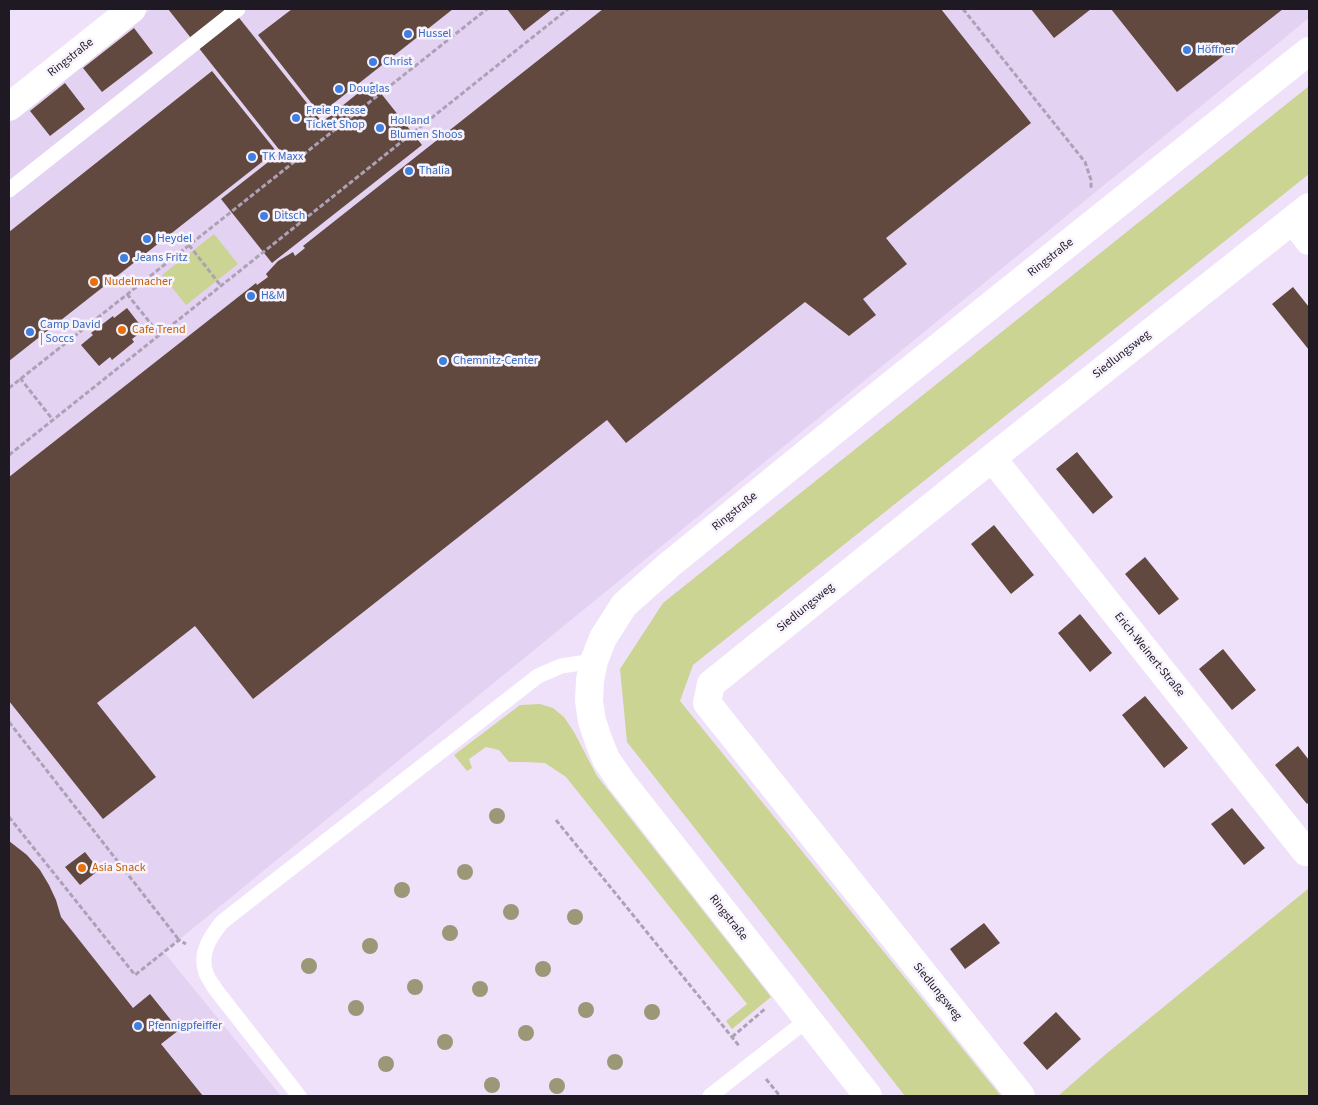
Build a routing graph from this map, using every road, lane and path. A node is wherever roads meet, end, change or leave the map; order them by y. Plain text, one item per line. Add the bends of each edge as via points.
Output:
1 (132, 9) edge
2 (238, 9) edge
3 (487, 9) edge
4 (568, 9) edge
5 (963, 9) edge
6 (1309, 51) edge
7 (9, 107) edge
8 (9, 190) edge
9 (1090, 193) dead end
10 (1301, 214) edge
11 (1309, 241) edge
12 (189, 245) junction
13 (221, 286) junction
14 (127, 294) junction
15 (160, 335) junction
16 (20, 378) junction
17 (9, 388) edge
18 (53, 420) junction
19 (9, 455) edge
20 (992, 458) junction
21 (594, 661) junction
22 (9, 722) edge
23 (9, 817) edge
24 (556, 820) dead end
25 (1306, 852) dead end
26 (179, 940) junction
27 (203, 956) junction
28 (785, 992) junction
29 (807, 1020) junction
30 (732, 1037) junction
31 (752, 1063) junction
32 (299, 1096) edge
33 (710, 1096) edge
34 (780, 1096) edge
35 (868, 1096) edge
36 (1020, 1096) edge

1 - 7 street, Ringstraße
2 - 8 lane
3 - 12 path
4 - 13 path
5 - 9 path via 1086,162 1091,180
6 - 21 street, Ringstraße via 669,565 624,605 603,638
10 - 11 street
10 - 20 street, Siedlungsweg
12 - 13 path
12 - 14 path
13 - 15 path
14 - 15 path
14 - 16 path
15 - 18 path
16 - 17 path
16 - 18 path
18 - 19 path
20 - 25 street, Erich-Weinert-Straße
20 - 36 street, Siedlungsweg via 711,684 707,703
21 - 27 lane via 561,666 538,676 222,922 210,936
21 - 28 street, Ringstraße via 589,701 592,721 606,759
22 - 26 path
23 - 26 path via 135,975
24 - 30 path
26 - 27 path
27 - 32 lane via 206,972 216,990
28 - 29 street, Ringstraße
28 - 30 path
29 - 31 lane
29 - 35 street, Ringstraße
30 - 31 path
31 - 33 lane
31 - 34 path

